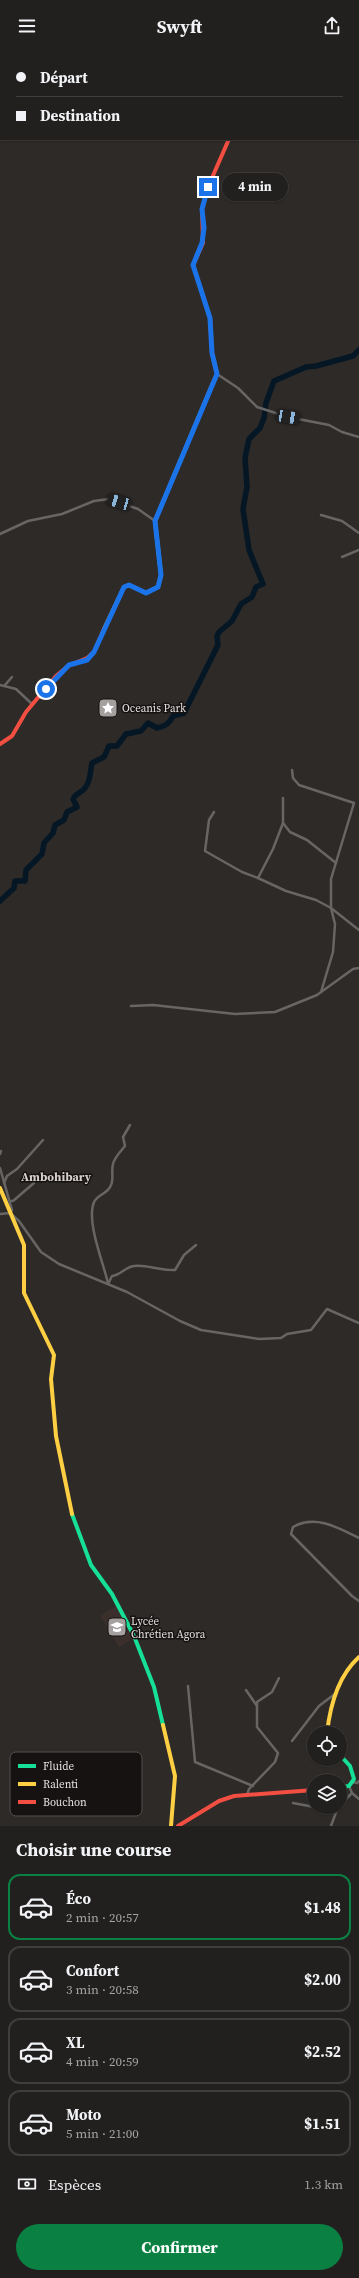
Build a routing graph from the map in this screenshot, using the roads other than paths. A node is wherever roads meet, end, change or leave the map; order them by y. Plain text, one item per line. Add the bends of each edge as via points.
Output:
1 (229, 140) edge
2 (217, 374) junction
3 (359, 437) edge
4 (321, 515) dead end
5 (155, 521) junction
6 (359, 533) edge
7 (0, 534) edge
8 (359, 550) edge
9 (342, 557) dead end
10 (12, 677) dead end
11 (0, 685) edge
12 (5, 685) junction
13 (32, 705) junction
14 (0, 744) edge
15 (292, 770) dead end
16 (282, 798) dead end
17 (214, 812) dead end
18 (283, 823) junction
19 (336, 863) junction
20 (258, 878) junction
21 (331, 908) junction
22 (359, 930) edge
23 (359, 968) edge
24 (321, 992) junction
25 (131, 1006) dead end
26 (130, 1125) dead end
27 (43, 1140) dead end
28 (0, 1168) edge
29 (4, 1183) junction
30 (34, 1183) dead end
31 (0, 1188) edge
32 (10, 1201) junction
33 (10, 1213) junction
34 (0, 1214) edge
35 (196, 1245) dead end
36 (108, 1284) junction
37 (359, 1323) edge
38 (359, 1538) edge
39 (359, 1601) edge
40 (359, 1657) edge
41 (279, 1678) dead end
42 (188, 1686) dead end
43 (246, 1690) dead end
44 (338, 1691) junction
45 (257, 1706) junction
46 (328, 1726) edge
47 (292, 1741) dead end
48 (347, 1764) edge
49 (359, 1781) edge
50 (352, 1782) junction
51 (253, 1786) junction
52 (349, 1786) joint
53 (307, 1791) edge
54 (352, 1793) junction
55 (247, 1795) junction
56 (347, 1798) edge
57 (359, 1799) edge
58 (293, 1803) dead end
59 (307, 1806) edge
60 (335, 1814) edge
61 (171, 1826) edge
62 (178, 1826) edge
63 (330, 1826) edge

1 - 2 street via 208,187 202,209 202,243 193,265 210,318 212,353
2 - 3 street via 238,388 257,407 288,417 329,425
2 - 5 street
4 - 6 street via 342,521
5 - 7 street via 138,509 109,500 94,501 62,514 28,521
5 - 13 street via 161,575 158,587 146,593 129,585 124,587 94,652 87,660 69,665 63,670
8 - 9 street
10 - 12 street
11 - 12 street
12 - 13 street via 22,692
13 - 14 street via 10,738 5,744
15 - 19 street via 293,778 299,785 354,803
16 - 18 street
17 - 20 street via 209,820 205,851
18 - 19 street via 290,832 307,840
18 - 20 street
19 - 21 street via 331,879
20 - 21 street via 286,891 308,896
21 - 22 street
21 - 24 street via 335,924 333,952
23 - 24 street via 353,969
24 - 25 street via 275,1012 235,1014 153,1005
26 - 36 street via 123,1137 125,1146 113,1163 112,1184 93,1204 91,1220
27 - 29 street
28 - 29 street
29 - 32 street
30 - 32 street
31 - 33 street
32 - 33 street
33 - 34 street
33 - 36 street via 19,1221 41,1252 59,1264
33 - 61 street via 24,1245 24,1293 54,1355 51,1378 56,1436 70,1505 91,1565 112,1594 134,1636 154,1687 175,1776
35 - 36 street via 184,1255 175,1270 129,1266 119,1275 112,1276
36 - 37 street via 180,1322 229,1336 281,1338 287,1334 311,1330 327,1309
38 - 39 street via 320,1522 301,1522 293,1527 291,1534
40 - 44 street
41 - 45 street via 272,1692 257,1702
42 - 51 street via 195,1762
43 - 45 street
44 - 46 street via 330,1710
44 - 47 street via 319,1706
45 - 51 street via 257,1727 278,1753 275,1762
48 - 50 street via 353,1772
49 - 50 street
50 - 52 street
51 - 55 street
52 - 54 street
53 - 55 street
54 - 56 street
54 - 57 street
55 - 62 street via 219,1801
58 - 59 street
60 - 63 street

